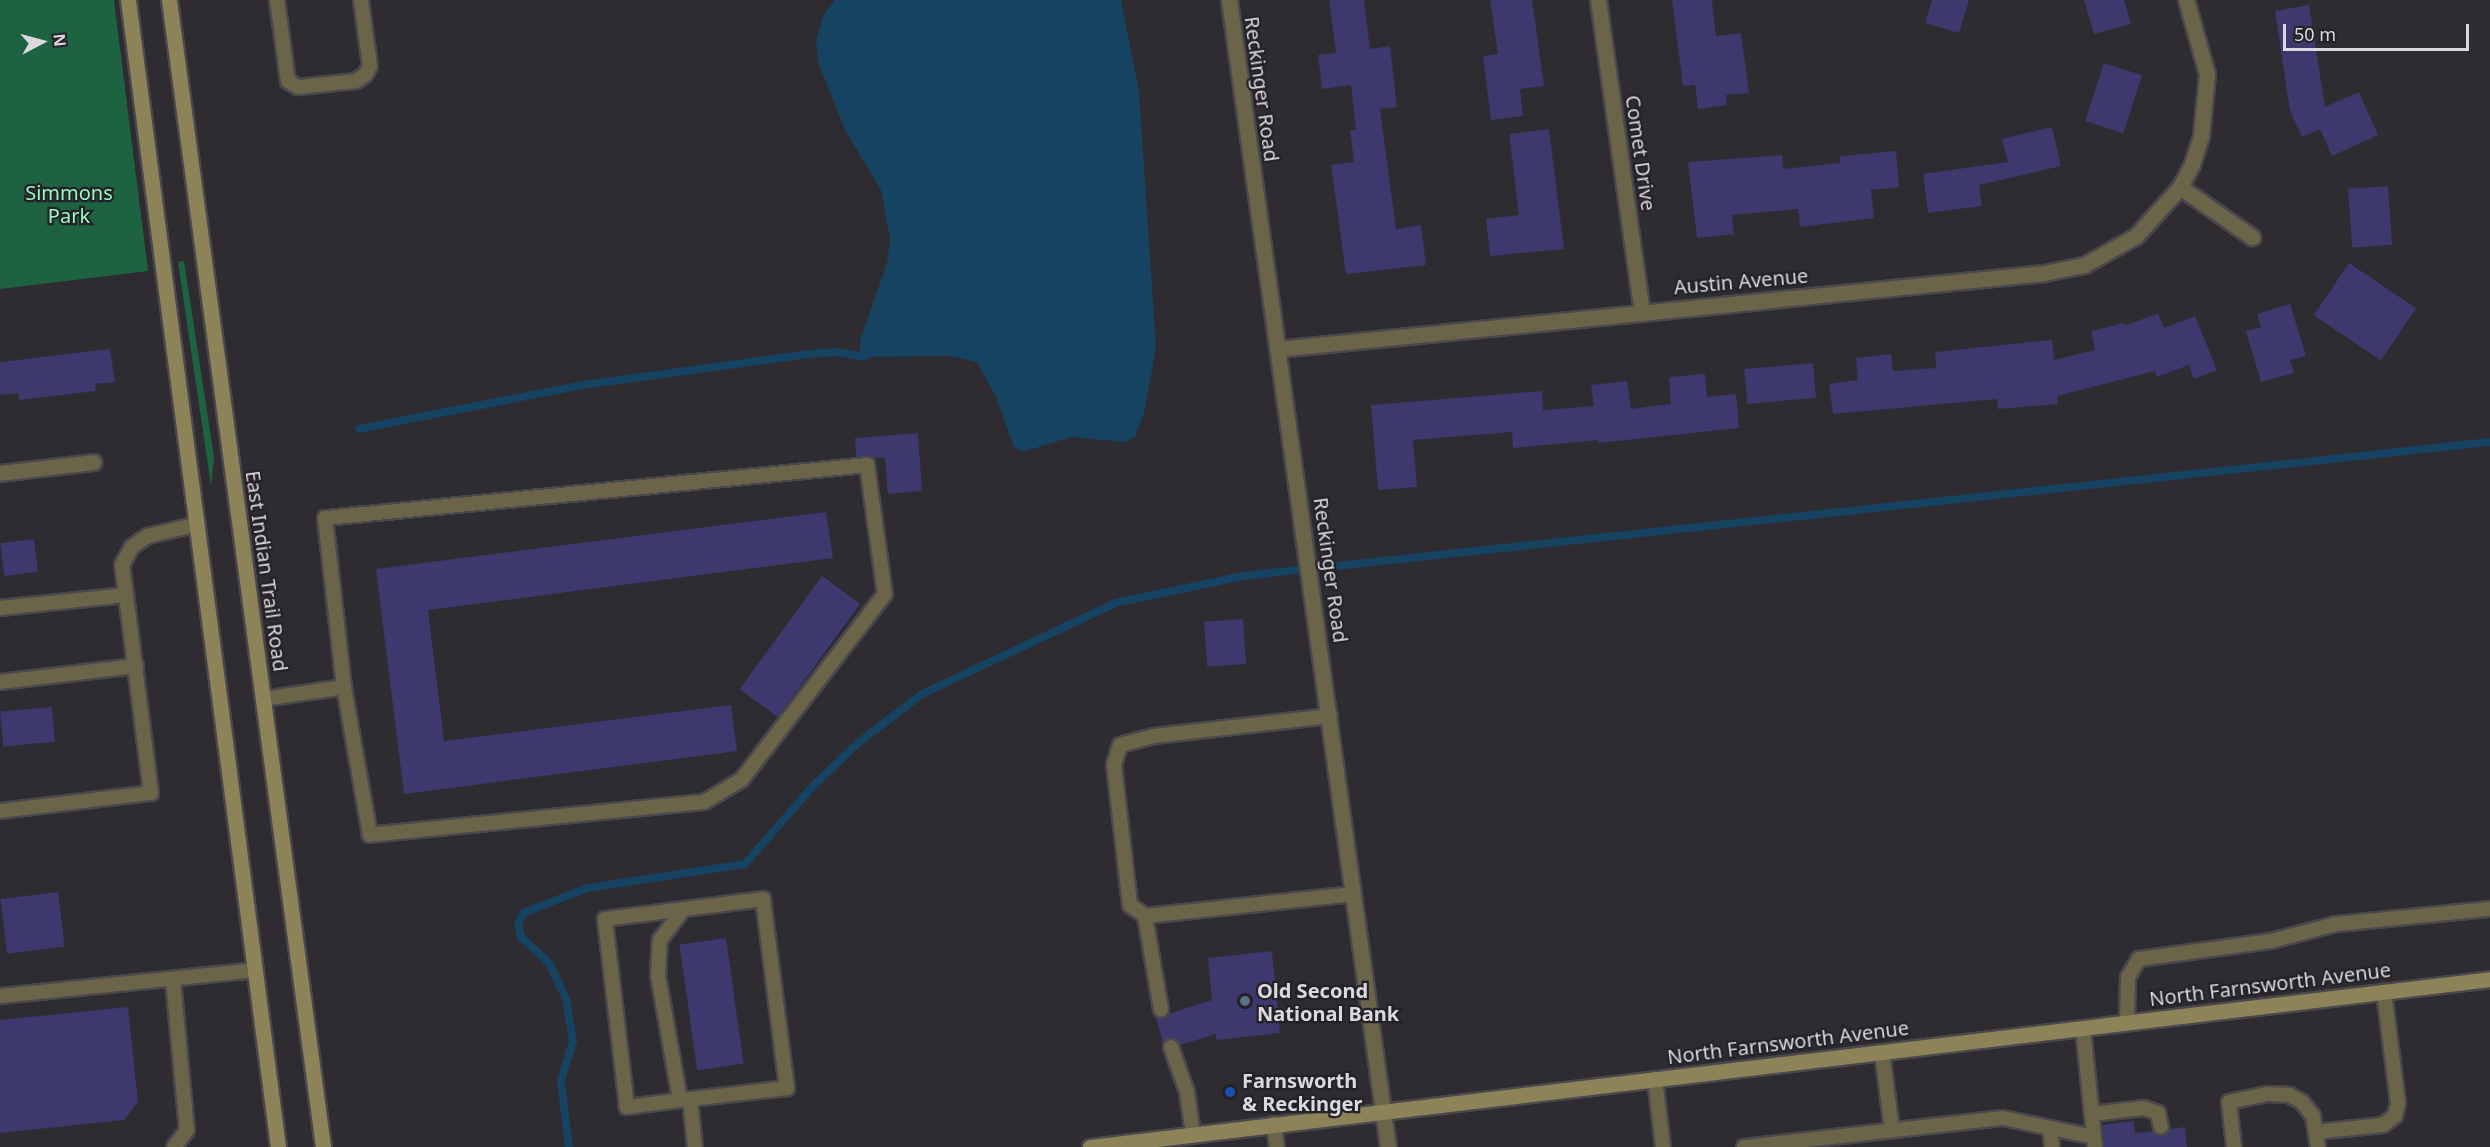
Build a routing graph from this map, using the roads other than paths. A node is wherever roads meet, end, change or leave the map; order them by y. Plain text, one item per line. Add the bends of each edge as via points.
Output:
1 (128, 0) edge
2 (169, 0) edge
3 (277, 0) edge
4 (361, 0) edge
5 (1229, 0) edge
6 (1598, 0) edge
7 (2186, 0) edge
8 (2180, 187) junction
9 (2252, 237) dead end
10 (1642, 312) junction
11 (1277, 349) junction
12 (93, 462) dead end
13 (0, 473) edge
14 (198, 524) junction
15 (126, 595) junction
16 (0, 608) edge
17 (136, 666) junction
18 (0, 682) edge
19 (344, 687) junction
20 (263, 699) junction
21 (1330, 716) junction
22 (0, 811) edge
23 (1354, 894) junction
24 (683, 909) junction
25 (2490, 909) edge
26 (1145, 916) junction
27 (255, 970) junction
28 (2490, 979) edge
29 (173, 980) junction
30 (2384, 992) junction
31 (0, 996) edge
32 (1161, 1010) dead end
33 (2127, 1023) junction
34 (2083, 1028) junction
35 (1171, 1047) dead end
36 (1882, 1052) junction
37 (1656, 1078) junction
38 (685, 1100) junction
39 (1383, 1111) junction
40 (2092, 1114) junction
41 (1275, 1124) junction
42 (2050, 1128) junction
43 (2161, 1128) dead end
44 (1892, 1130) junction
45 (2316, 1132) junction
46 (1193, 1134) junction
47 (1825, 1142) edge
48 (2094, 1142) edge
49 (1160, 1143) edge
50 (174, 1147) edge
51 (278, 1147) edge
52 (323, 1147) edge
53 (694, 1147) edge
54 (1090, 1147) edge
55 (1277, 1147) edge
56 (1388, 1147) edge
57 (1663, 1147) edge
58 (1744, 1147) edge
59 (2052, 1147) edge
60 (2234, 1147) edge
61 (2318, 1147) edge

1 - 14 main road
2 - 20 main road, East Indian Trail Road
3 - 4 lane via 288,81 298,87 356,81 365,75 370,66
5 - 11 street, Reckinger Road
6 - 10 street, Comet Drive
7 - 8 street, Austin Avenue via 2202,48 2206,103 2201,136
8 - 9 street
8 - 10 street, Austin Avenue via 2136,236 2084,265 2044,273
10 - 11 street, Austin Avenue
11 - 21 street, Reckinger Road
12 - 13 street
14 - 15 lane via 148,536 132,547 122,565
14 - 27 main road
15 - 16 lane
15 - 17 lane
17 - 18 lane
17 - 22 lane via 151,793
19 - 19 lane via 325,518 867,465 885,594 741,780 704,802 370,835
19 - 20 lane
20 - 52 main road, East Indian Trail Road
21 - 23 street, Reckinger Road
21 - 26 lane via 1154,736 1120,745 1114,765 1130,905
23 - 26 lane
23 - 39 street, Reckinger Road
24 - 38 lane via 660,940 658,975
24 - 38 lane via 604,919 627,1107
24 - 38 lane via 763,899 787,1088
25 - 33 lane via 2336,924 2271,941 2139,959 2128,977
26 - 32 lane
27 - 29 lane
27 - 51 main road
28 - 30 main road, North Farnsworth Avenue
29 - 31 lane
29 - 50 lane via 188,1130
30 - 33 main road, North Farnsworth Avenue
30 - 45 lane via 2398,1103 2395,1116 2383,1125
33 - 34 main road, North Farnsworth Avenue
34 - 36 main road, North Farnsworth Avenue
34 - 40 lane
35 - 46 lane via 1187,1092
36 - 37 main road, North Farnsworth Avenue
36 - 44 lane
37 - 39 main road, North Farnsworth Avenue
37 - 57 lane
38 - 53 lane
39 - 41 main road, North Farnsworth Avenue
39 - 56 street, Reckinger Road
40 - 43 lane via 2144,1108 2158,1113
40 - 48 lane
41 - 46 main road, North Farnsworth Avenue
41 - 55 lane
42 - 44 lane via 2003,1118
42 - 48 lane
42 - 59 lane
44 - 47 lane
45 - 60 lane via 2313,1116 2302,1102 2289,1095 2266,1094 2229,1102
45 - 61 lane
46 - 49 main road, North Farnsworth Avenue
47 - 58 lane
49 - 54 main road, North Farnsworth Avenue

